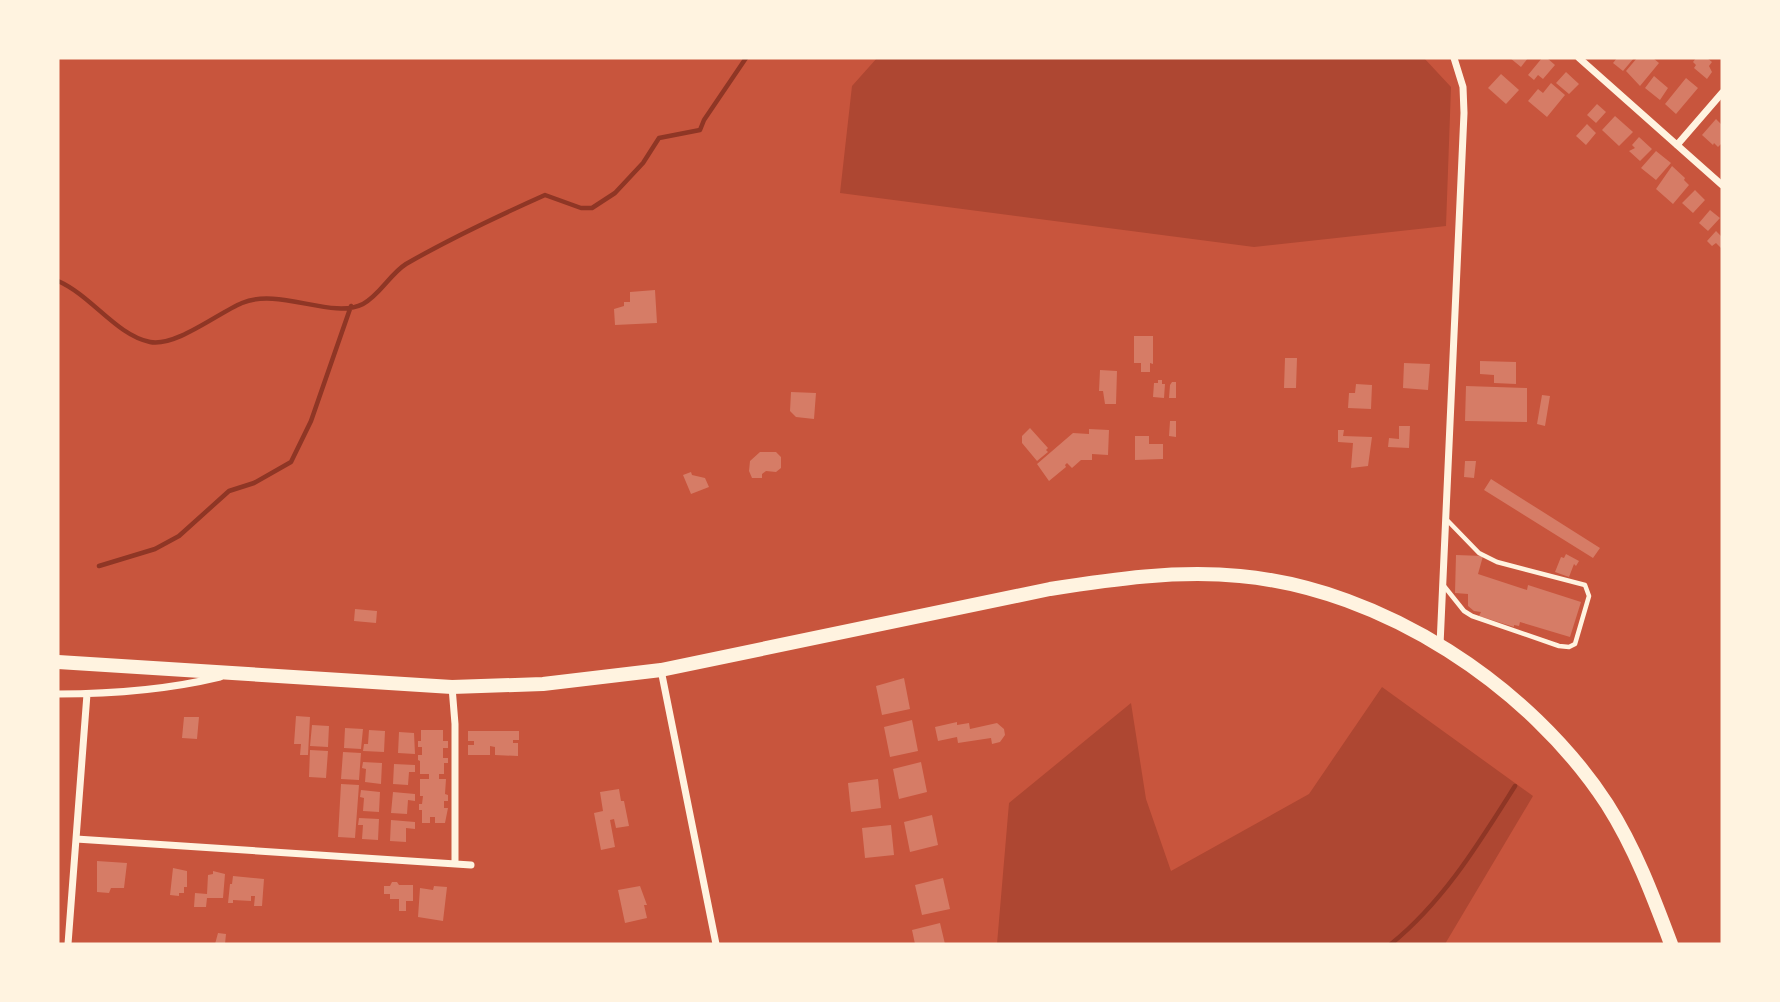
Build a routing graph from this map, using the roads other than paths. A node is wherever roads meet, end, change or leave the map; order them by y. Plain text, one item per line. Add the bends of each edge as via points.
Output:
1 (1454, 58) edge
2 (1579, 58) edge
3 (1722, 93) edge
4 (1677, 145) junction
5 (1722, 185) edge
6 (1446, 519) junction
7 (1443, 585) junction
8 (1440, 645) junction
9 (58, 662) edge
10 (661, 670) junction
11 (234, 673) junction
12 (452, 687) junction
13 (58, 694) edge
14 (87, 694) junction
15 (76, 839) junction
16 (455, 864) junction
17 (471, 865) dead end
18 (68, 944) edge
19 (716, 944) edge
20 (1671, 944) edge

1 - 6 street via 1463,87 1464,113
2 - 4 street
3 - 4 street
4 - 5 street
6 - 7 street
6 - 7 lane via 1479,553 1585,585 1589,596 1575,644 1569,647 1472,616
7 - 8 street
8 - 10 main road via 1388,618 1297,586 1243,576 1152,574 1051,589
8 - 20 main road via 1513,698 1582,769 1631,846
9 - 11 main road
10 - 12 main road via 543,684
10 - 19 street
11 - 12 main road
11 - 14 street via 168,688
12 - 16 street
13 - 14 street
14 - 15 street
15 - 16 street
15 - 18 street
16 - 17 street

